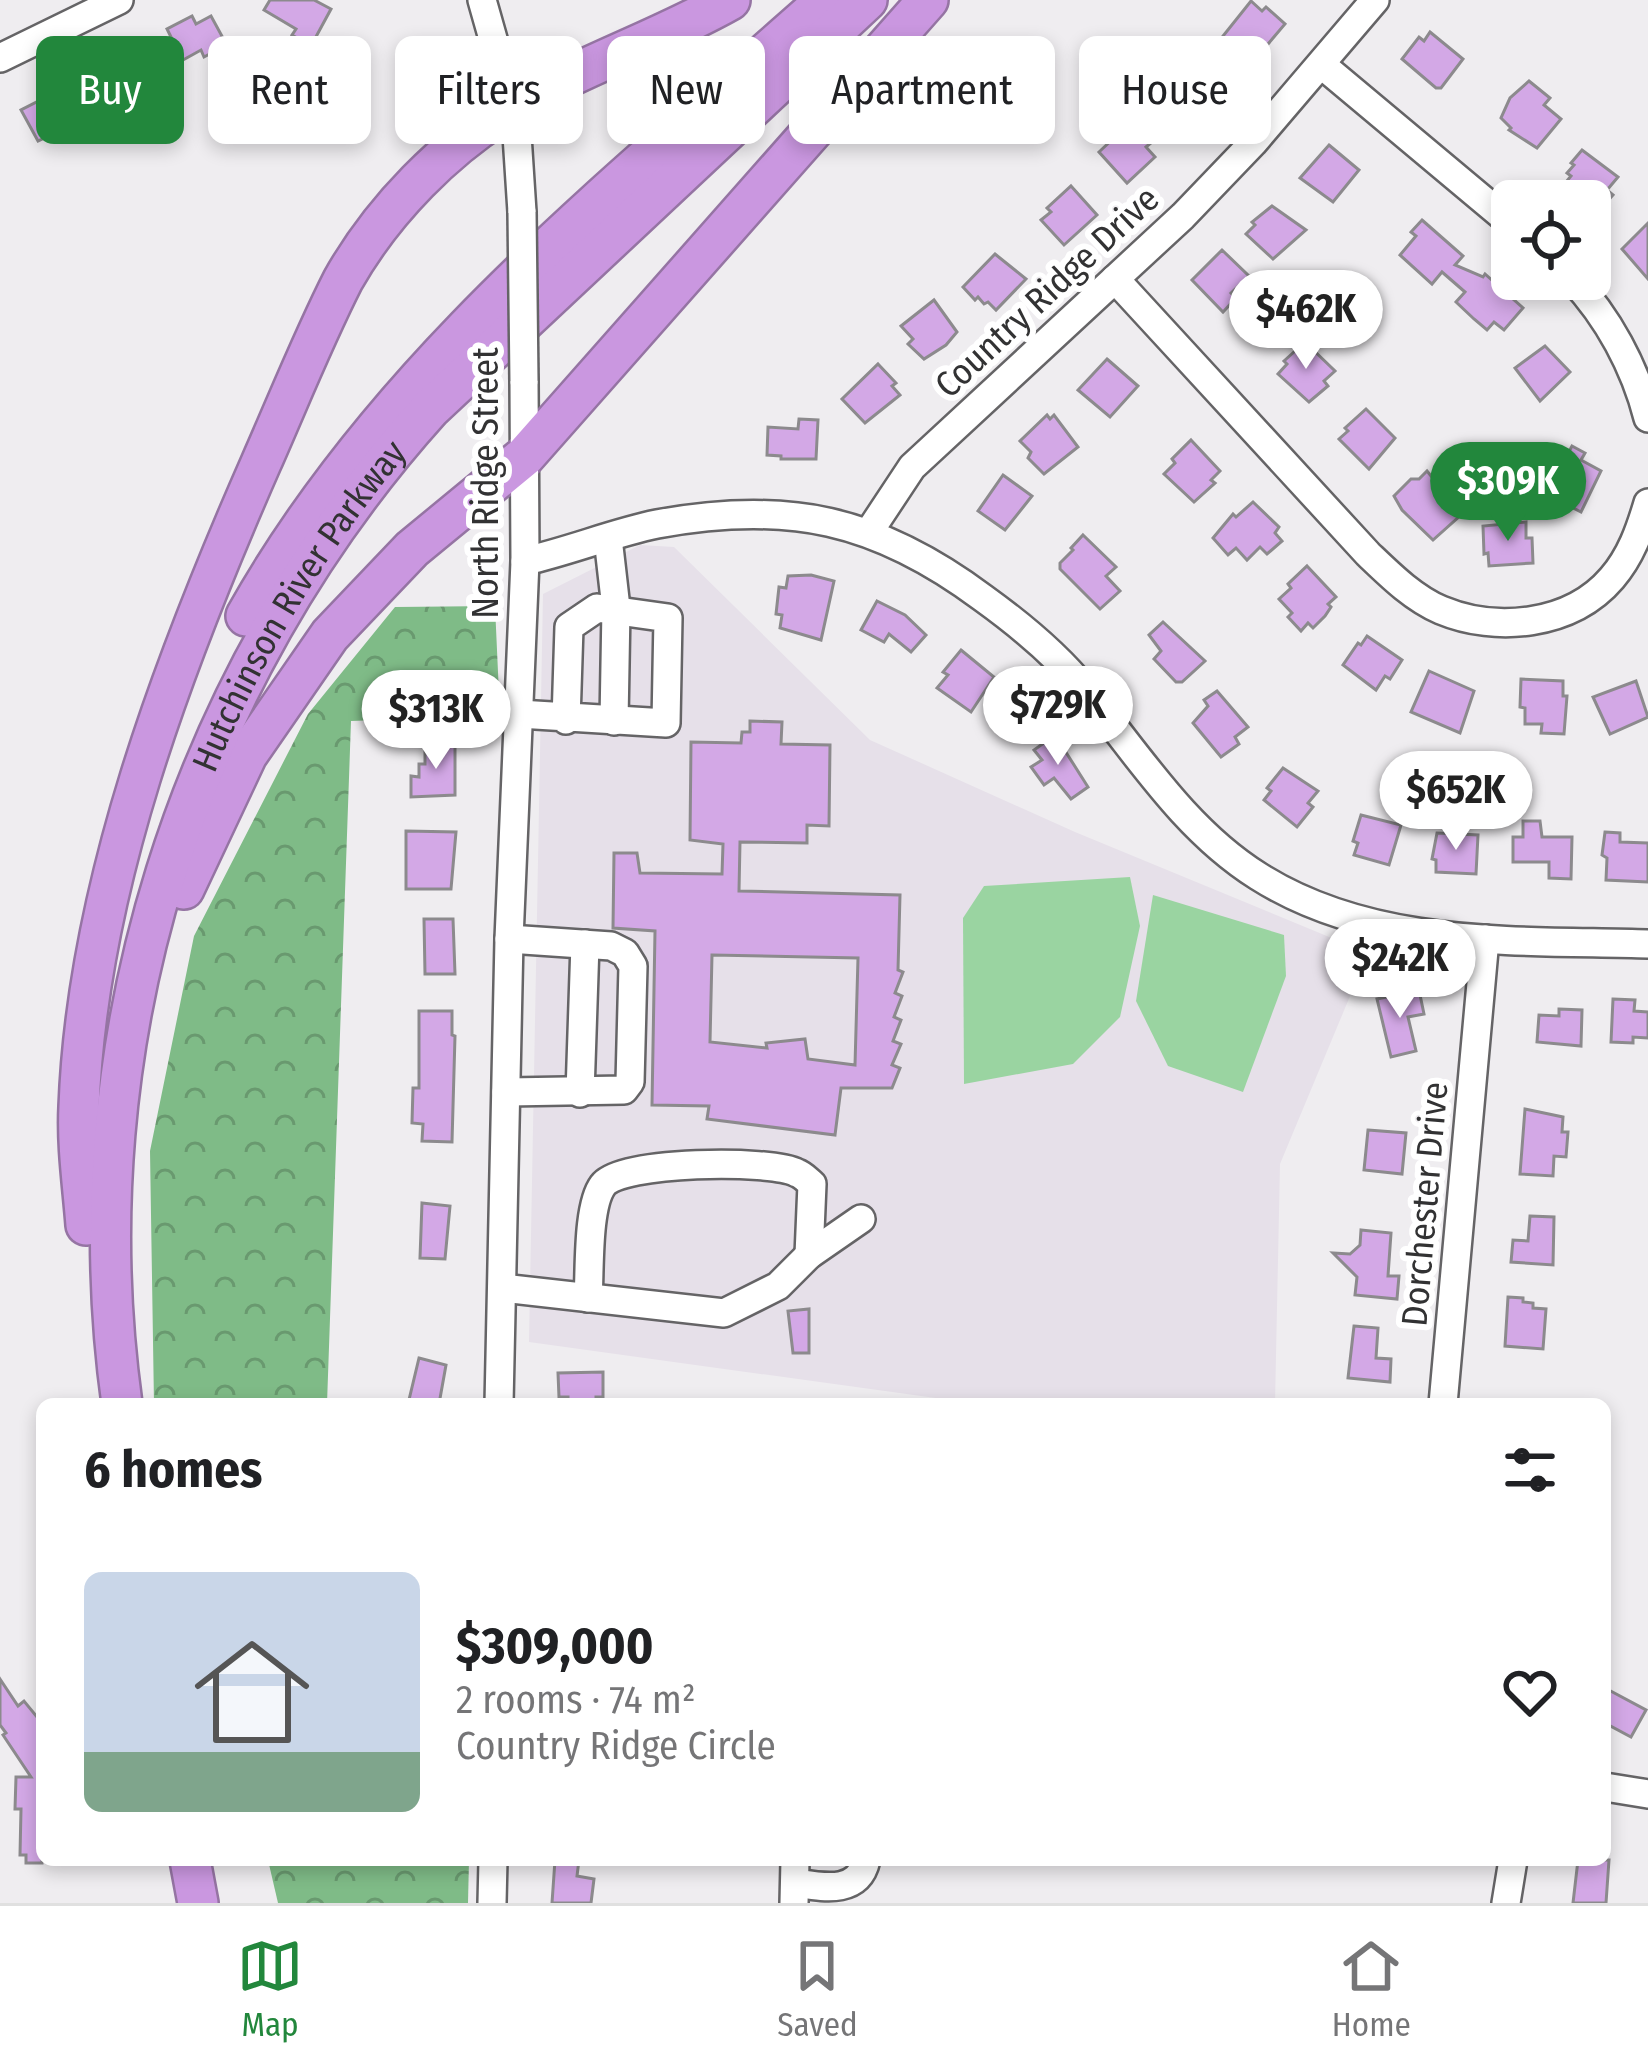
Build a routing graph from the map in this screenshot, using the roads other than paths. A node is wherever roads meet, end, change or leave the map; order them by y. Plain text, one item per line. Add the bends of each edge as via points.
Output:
1 (119, 0) edge
2 (482, 0) edge
3 (730, 0) edge
4 (826, 0) edge
5 (867, 0) edge
6 (928, 0) edge
7 (1376, 0) edge
8 (493, 36) edge
9 (0, 58) edge
10 (1322, 65) junction
11 (583, 71) edge
12 (464, 144) edge
13 (519, 144) edge
14 (1491, 206) edge
15 (1115, 279) junction
16 (1591, 300) edge
17 (1648, 418) edge
18 (524, 456) junction
19 (1648, 503) edge
20 (869, 532) junction
21 (608, 538) junction
22 (525, 561) junction
23 (616, 608) junction
24 (519, 715) junction
25 (566, 720) junction
26 (614, 722) junction
27 (509, 939) junction
28 (1484, 939) junction
29 (585, 944) junction
30 (1648, 944) edge
31 (506, 1092) junction
32 (580, 1093) junction
33 (861, 1219) dead end
34 (98, 1227) junction
35 (808, 1255) junction
36 (502, 1288) junction
37 (588, 1298) junction
38 (97, 1398) edge
39 (121, 1398) edge
40 (499, 1398) edge
41 (1444, 1398) edge
42 (1611, 1788) edge
43 (1648, 1794) edge
44 (191, 1866) edge
45 (215, 1866) edge
46 (493, 1866) edge
47 (864, 1866) edge
48 (1512, 1866) edge
49 (795, 1882) edge
50 (198, 1903) edge
51 (223, 1903) edge
52 (492, 1903) edge
53 (1506, 1903) edge

1 - 9 street
2 - 8 street, North Ridge Street
3 - 11 highway
4 - 34 highway, Hutchinson River Parkway via 447,345 355,451 275,566 195,719 136,881 99,1052
5 - 34 highway, Hutchinson River Parkway via 455,382 374,474 285,602 220,724 155,904
6 - 18 highway
7 - 10 street, Country Ridge Drive
10 - 14 street
10 - 15 street, Country Ridge Drive
12 - 34 highway via 422,177 352,263 190,631 136,798 99,954 79,1111
13 - 18 street, North Ridge Street, bridge
15 - 19 street via 1368,554 1438,609 1483,624 1527,623 1571,608 1611,580 1637,540
15 - 20 street, Country Ridge Drive via 912,467
16 - 17 street
18 - 22 street, North Ridge Street
18 - 34 highway via 362,600 301,672 234,777 188,876 154,979
20 - 21 street via 764,514
20 - 28 street via 916,552 1009,617 1079,682 1180,809 1259,877 1361,921
21 - 22 street
21 - 23 street
22 - 24 street, North Ridge Street
23 - 25 street via 597,608 569,627
23 - 26 street
23 - 26 street via 668,618 666,723
24 - 25 street
24 - 27 street, North Ridge Street
25 - 26 street
27 - 29 street
27 - 31 street, North Ridge Street
28 - 30 street
28 - 41 street, Dorchester Drive
29 - 32 street
29 - 32 street via 611,946 633,966 630,1082 624,1090
31 - 32 street
31 - 36 street, North Ridge Street
33 - 35 street
34 - 38 highway, Hutchinson River Parkway via 89,1329
34 - 39 highway, Hutchinson River Parkway
35 - 37 street via 778,1286 724,1313
35 - 37 street via 812,1184 795,1171 694,1162 614,1176 595,1210
36 - 37 street
36 - 40 street, North Ridge Street
42 - 43 street
44 - 50 highway
45 - 51 highway
46 - 52 street
47 - 49 street via 849,1885
48 - 53 street

